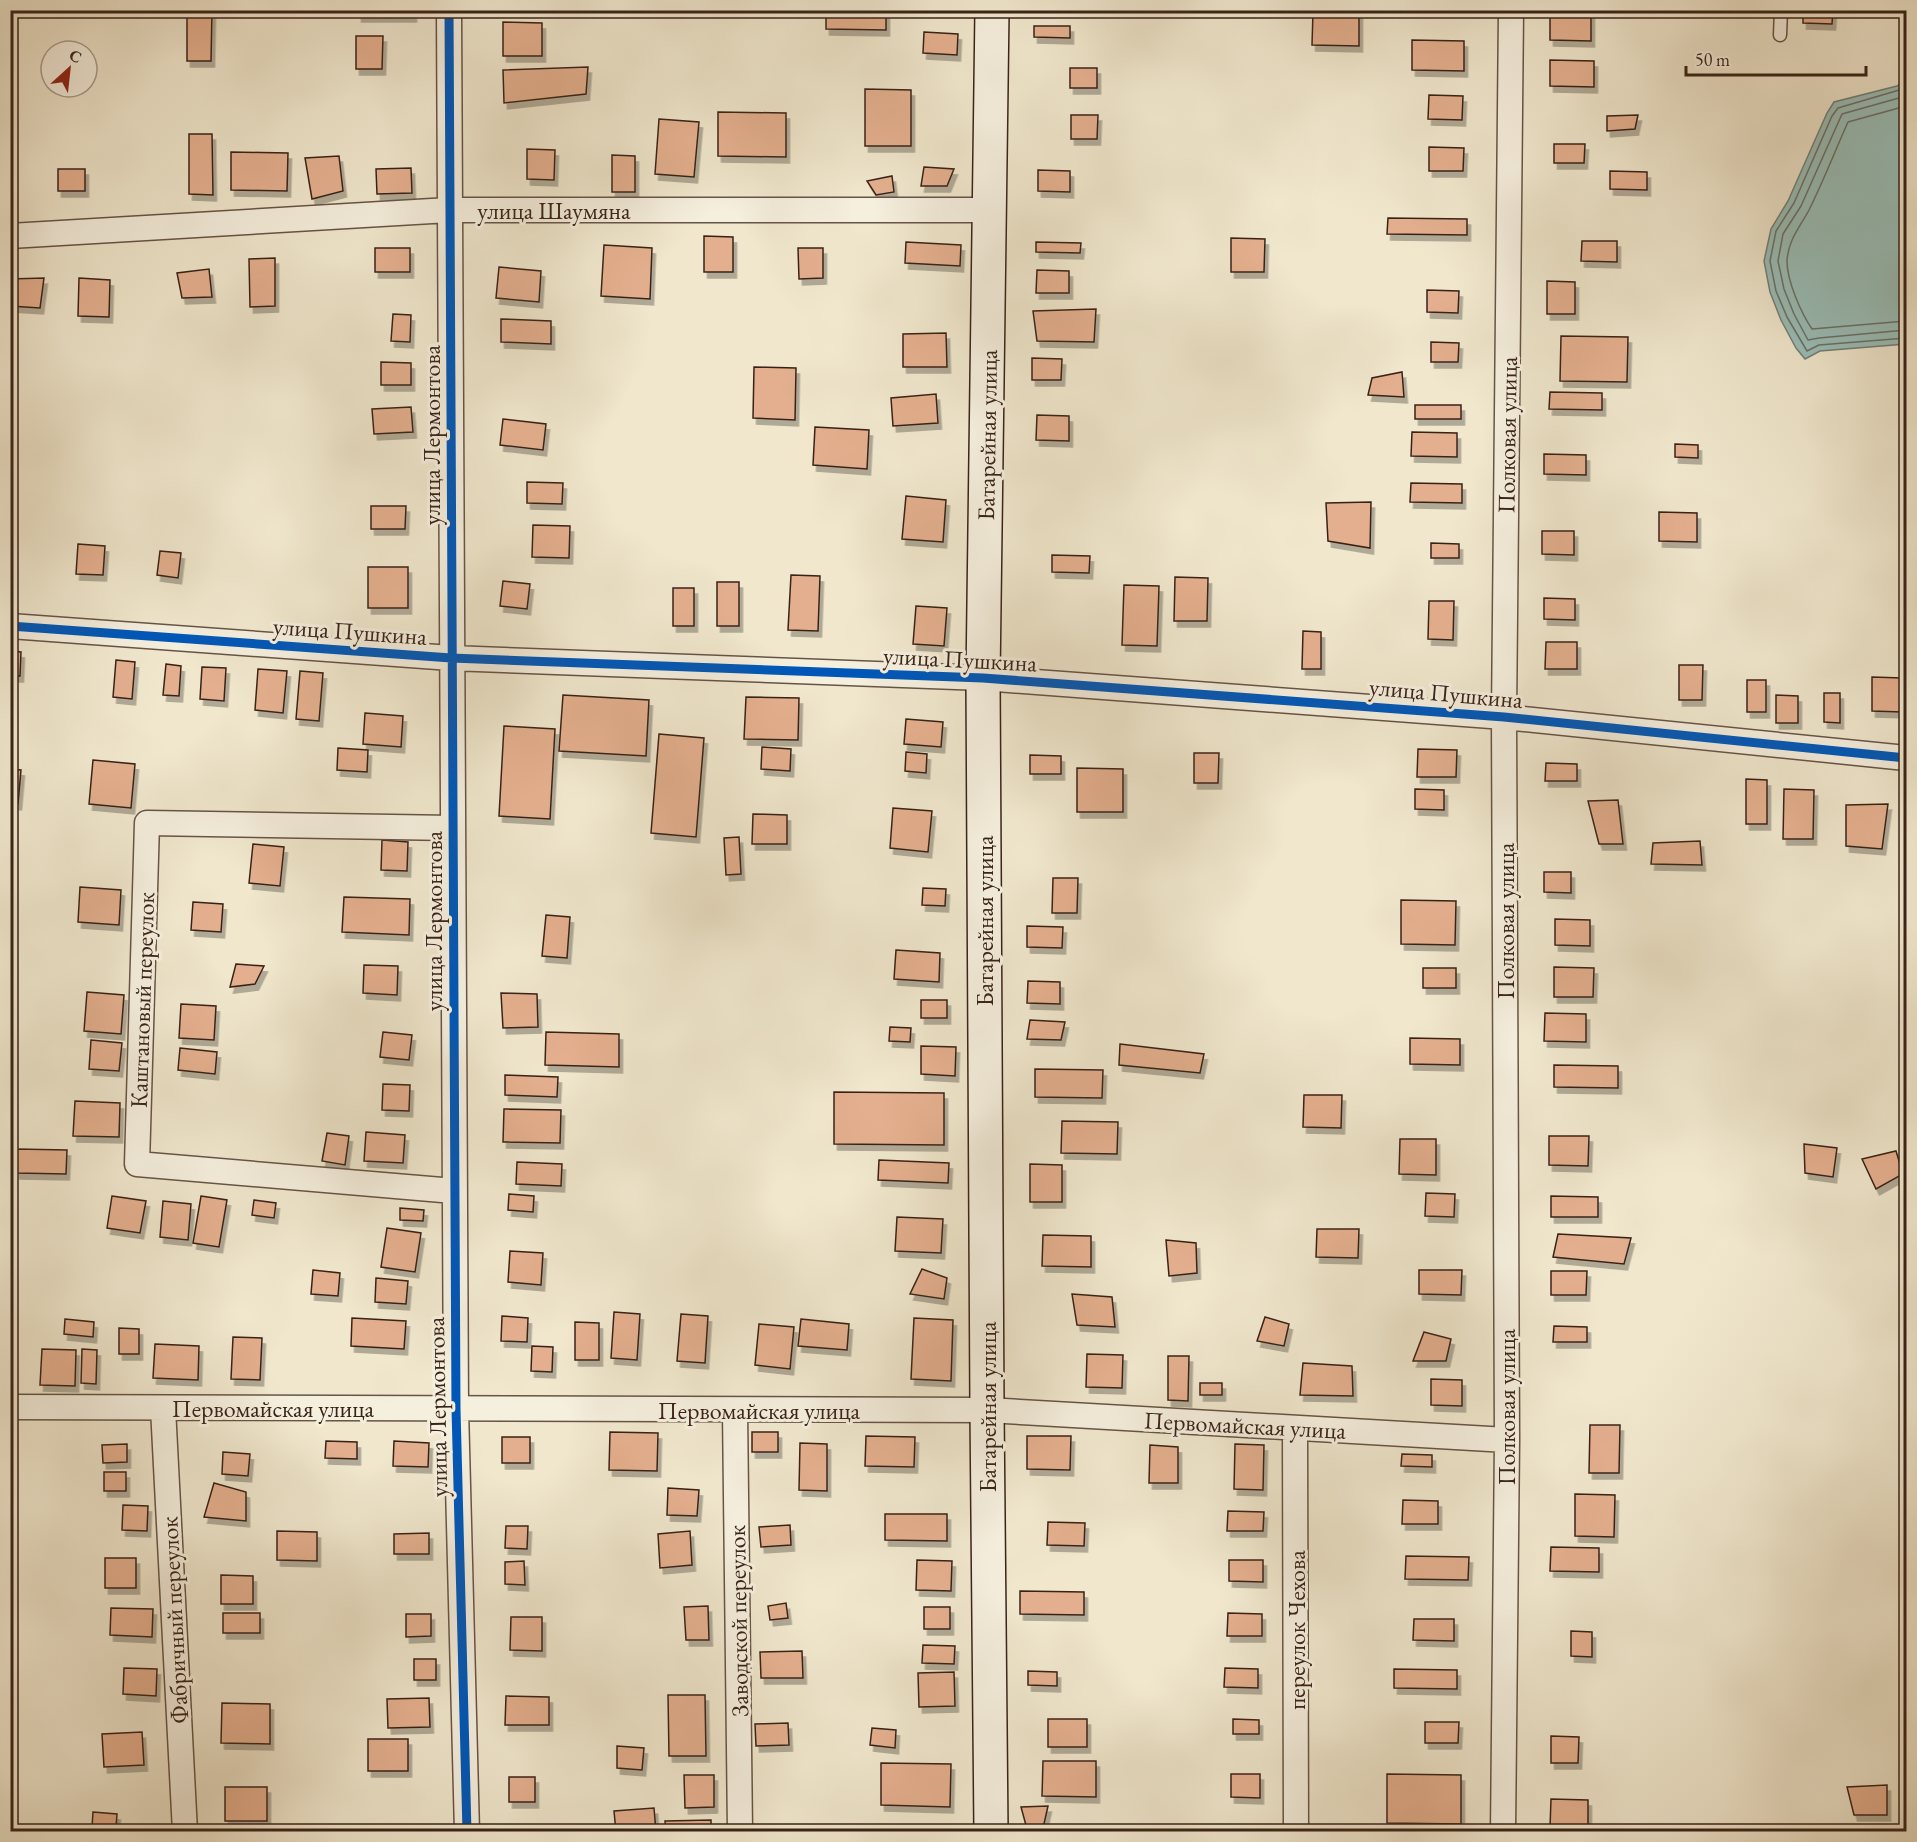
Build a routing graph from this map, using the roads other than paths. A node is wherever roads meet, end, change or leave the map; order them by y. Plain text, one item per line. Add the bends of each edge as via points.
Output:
1 (449, 10) edge
2 (992, 10) edge
3 (1511, 10) edge
4 (1780, 10) edge
5 (1780, 35) dead end
6 (449, 210) junction
7 (990, 210) junction
8 (10, 236) edge
9 (10, 626) edge
10 (451, 658) junction
11 (983, 678) junction
12 (1504, 717) junction
13 (1906, 758) edge
14 (452, 828) junction
15 (454, 1191) junction
16 (10, 1407) edge
17 (163, 1408) junction
18 (456, 1409) junction
19 (735, 1410) junction
20 (987, 1410) junction
21 (1295, 1428) junction
22 (1507, 1440) junction
23 (185, 1832) edge
24 (467, 1832) edge
25 (741, 1832) edge
26 (992, 1832) edge
27 (1296, 1832) edge
28 (1503, 1832) edge

1 - 6 street, улица Лермонтова
2 - 7 street, Батарейная улица
3 - 12 street, Полковая улица
4 - 5 lane
6 - 7 street, улица Шаумяна
6 - 8 street, улица Шаумяна
6 - 10 street, улица Лермонтова
7 - 11 street, Батарейная улица
9 - 10 street, улица Пушкина
10 - 11 street, улица Пушкина
10 - 14 street, улица Лермонтова
11 - 12 street, улица Пушкина
11 - 20 street, Батарейная улица
12 - 13 street, улица Пушкина
12 - 22 street, Полковая улица
14 - 15 street, улица Лермонтова
14 - 15 street, Каштановый переулок via 147,823 137,1164
15 - 18 street, улица Лермонтова
16 - 17 street, Первомайская улица
17 - 18 street, Первомайская улица
17 - 23 street, Фабричный переулок
18 - 19 street, Первомайская улица
18 - 24 street, улица Лермонтова
19 - 20 street, Первомайская улица
19 - 25 street, Заводской переулок
20 - 21 street, Первомайская улица
20 - 26 street, Батарейная улица
21 - 22 street, Первомайская улица
21 - 27 street, переулок Чехова
22 - 28 street, Полковая улица

